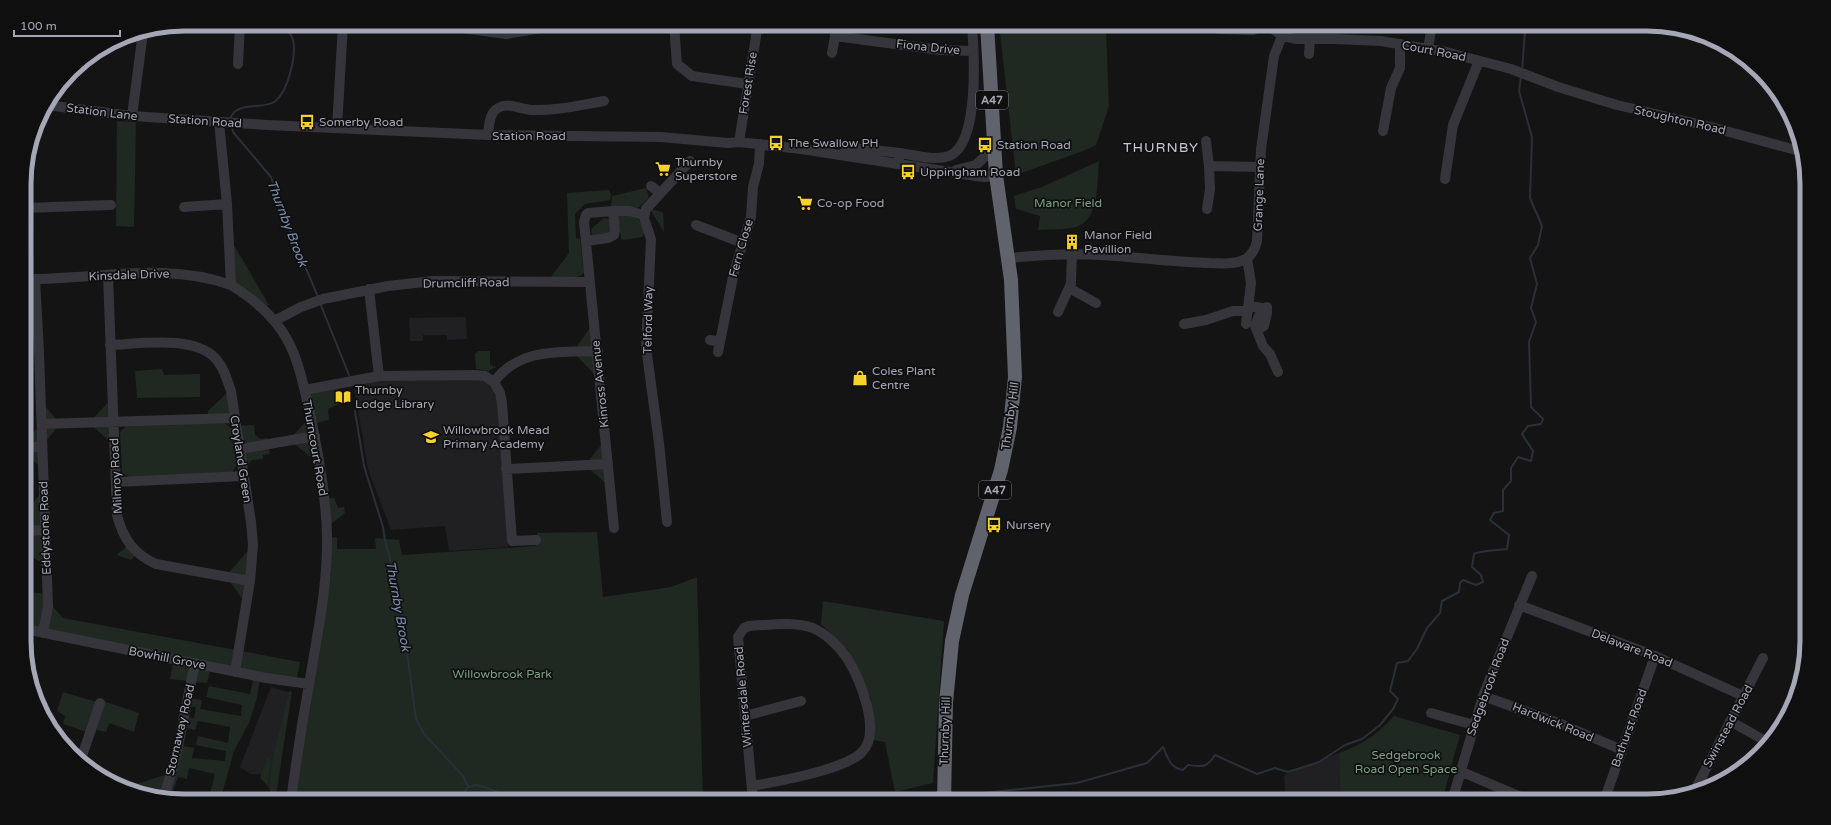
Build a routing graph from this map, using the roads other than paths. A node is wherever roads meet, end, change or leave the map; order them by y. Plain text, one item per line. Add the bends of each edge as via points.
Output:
1 (240, 31) edge
2 (343, 31) edge
3 (484, 31) edge
4 (523, 31) edge
5 (675, 31) edge
6 (757, 31) edge
7 (836, 31) edge
8 (972, 31) edge
9 (987, 31) edge
10 (1275, 31) edge
11 (1431, 31) edge
12 (836, 36) junction
13 (1282, 36) junction
14 (142, 37) edge
15 (1310, 39) junction
16 (1400, 44) junction
17 (1428, 49) junction
18 (973, 51) junction
19 (832, 53) dead end
20 (1309, 54) dead end
21 (1479, 61) junction
22 (238, 64) dead end
23 (747, 84) junction
24 (1558, 87) joint
25 (604, 101) dead end
26 (51, 107) edge
27 (132, 116) junction
28 (158, 118) joint
29 (219, 122) junction
30 (337, 128) junction
31 (1383, 131) dead end
32 (488, 135) junction
33 (1206, 141) dead end
34 (739, 142) junction
35 (760, 144) junction
36 (844, 147) dead end
37 (994, 148) junction
38 (1796, 150) edge
39 (900, 153) junction
40 (690, 161) dead end
41 (898, 164) junction
42 (1209, 166) junction
43 (1260, 167) junction
44 (948, 172) junction
45 (996, 175) junction
46 (1445, 179) dead end
47 (651, 186) dead end
48 (660, 193) junction
49 (227, 204) junction
50 (111, 205) dead end
51 (184, 207) dead end
52 (31, 208) edge
53 (1207, 209) dead end
54 (613, 211) junction
55 (644, 215) junction
56 (696, 225) dead end
57 (706, 229) junction
58 (702, 239) dead end
59 (586, 241) junction
60 (743, 243) junction
61 (1072, 253) junction
62 (1009, 258) junction
63 (1247, 258) junction
64 (108, 275) junction
65 (31, 279) edge
66 (35, 279) junction
67 (590, 282) junction
68 (231, 285) junction
69 (1069, 288) junction
70 (369, 289) junction
71 (1096, 303) dead end
72 (1267, 307) dead end
73 (1249, 308) junction
74 (1058, 312) dead end
75 (276, 320) junction
76 (1184, 324) dead end
77 (1246, 324) dead end
78 (1257, 330) junction
79 (710, 340) dead end
80 (720, 342) junction
81 (110, 345) junction
82 (598, 351) junction
83 (718, 352) dead end
84 (1278, 372) dead end
85 (379, 376) junction
86 (494, 382) junction
87 (305, 390) junction
88 (234, 418) junction
89 (113, 422) junction
90 (42, 424) junction
91 (315, 436) junction
92 (31, 447) edge
93 (41, 447) junction
94 (240, 450) junction
95 (608, 464) junction
96 (506, 469) junction
97 (243, 476) junction
98 (116, 482) junction
99 (667, 522) dead end
100 (614, 528) dead end
101 (45, 530) junction
102 (31, 531) edge
103 (536, 540) dead end
104 (1532, 576) dead end
105 (250, 581) junction
106 (1520, 605) junction
107 (31, 630) edge
108 (43, 633) junction
109 (1655, 656) junction
110 (1763, 658) dead end
111 (195, 663) junction
112 (235, 672) junction
113 (309, 684) junction
114 (1483, 696) junction
115 (1743, 696) junction
116 (801, 701) dead end
117 (100, 703) dead end
118 (1431, 713) dead end
119 (745, 716) junction
120 (1730, 722) junction
121 (1474, 725) junction
122 (1763, 740) edge
123 (1622, 750) junction
124 (82, 755) edge
125 (1460, 771) junction
126 (1697, 785) edge
127 (752, 786) junction
128 (165, 793) edge
129 (292, 794) edge
130 (753, 794) edge
131 (944, 794) edge
132 (1454, 794) edge
133 (1514, 794) edge
134 (1606, 794) edge

1 - 22 street
2 - 30 street
3 - 4 street via 506,34
5 - 23 street via 677,64 692,76
6 - 23 street, Forest Rise
7 - 12 street
8 - 18 street
9 - 37 highway, Thurnby Hill / A47
10 - 13 street
11 - 17 street
12 - 18 street, Fiona Drive via 940,50
12 - 19 street
13 - 15 street, Court Road
13 - 43 street, Grange Lane via 1274,56
14 - 27 street
15 - 16 street, Court Road via 1361,39
15 - 20 street
16 - 17 street, Court Road
16 - 31 street via 1400,68 1391,88
17 - 21 street, Court Road
18 - 39 street via 974,88 970,120 962,142 954,153 948,156
21 - 24 street, Court Road via 1527,74
21 - 46 street via 1453,125
23 - 34 street, Forest Rise
24 - 38 street, Stoughton Road via 1617,105
25 - 32 street via 550,109 530,110 511,105 499,107 491,116
26 - 27 street, Station Lane
27 - 28 street, Station Lane
28 - 29 street, Station Road
29 - 30 street, Station Road
29 - 49 street
30 - 32 street, Station Road
32 - 34 street, Station Road via 661,137
33 - 42 street
34 - 35 street, Station Road
35 - 41 street, Station Road
35 - 60 street, Fern Close via 751,217
36 - 39 street
37 - 44 street, Station Road via 973,167
37 - 45 highway, Thurnby Hill / A47
39 - 41 street
40 - 48 street
41 - 44 street, Station Road
42 - 43 street
42 - 53 street via 1210,189
43 - 63 street, Grange Lane via 1259,233 1256,247
44 - 45 street, Station Road via 985,177
45 - 62 highway, Thurnby Hill / A47
47 - 48 street
48 - 55 street
49 - 51 street
49 - 68 street
50 - 52 street
54 - 55 street, Kinross Avenue via 629,211
54 - 59 street via 616,230 614,235
54 - 59 street, Kinross Avenue via 591,212 586,215
55 - 99 street, Telford Way via 651,239 646,347
56 - 57 street
57 - 58 street
57 - 60 street
59 - 67 street, Kinross Avenue
60 - 80 street, Fern Close via 734,272
61 - 62 street
61 - 63 street via 1198,263 1236,262
61 - 69 street
62 - 131 highway, Thurnby Hill / A47 via 1015,354 1013,405 1001,470 962,595 952,641 946,702
63 - 73 street via 1251,283
64 - 66 street, Kinsdale Drive
64 - 68 street, Kinsdale Drive via 194,274
64 - 81 street, Milnroy Road
65 - 66 street, Kinsdale Drive
66 - 90 street, Eddystone Road
67 - 70 street, Drumcliff Road via 433,281
67 - 82 street, Kinross Avenue
68 - 75 street, Thurncourt Road via 261,305
69 - 71 street
69 - 74 street
70 - 75 street, Drumcliff Road via 313,302
70 - 85 street
72 - 78 street via 1264,326
73 - 76 street
73 - 77 street
73 - 78 street via 1262,308 1255,326
75 - 87 street, Thurncourt Road via 291,345
78 - 84 street
79 - 80 street
80 - 83 street, Fern Close
81 - 88 street, Croyland Green via 182,343 206,351 216,358 225,374 231,391
81 - 89 street, Milnroy Road
82 - 86 street via 526,357 508,366
82 - 95 street, Kinross Avenue
85 - 86 street via 475,375 485,376
85 - 87 street
86 - 96 street via 502,403
87 - 91 street, Thurncourt Road
88 - 89 street
88 - 94 street, Croyland Green
89 - 90 street
89 - 98 street, Milnroy Road
90 - 93 street, Eddystone Road
91 - 94 street
91 - 113 street, Thurncourt Road via 327,538 324,600
92 - 93 street
93 - 101 street, Eddystone Road
94 - 97 street, Croyland Green
95 - 96 street
95 - 100 street, Kinross Avenue
96 - 103 street via 512,541
97 - 98 street
97 - 105 street, Croyland Green via 253,536
98 - 105 street, Milnroy Road via 117,515 121,531 131,548 143,558 156,564
101 - 102 street
101 - 108 street, Eddystone Road via 48,606
104 - 106 street, Sedgebrook Road
105 - 112 street, Croyland Green
106 - 109 street, Delaware Road
106 - 114 street, Sedgebrook Road
107 - 108 street, Bowhill Grove
108 - 111 street, Bowhill Grove
109 - 115 street, Delaware Road
109 - 123 street, Bathurst Road
110 - 115 street, Swinstead Road
111 - 112 street, Bowhill Grove
111 - 128 street, Stornaway Road via 176,756
112 - 113 street, Bowhill Grove
113 - 129 street, Thurncourt Road
114 - 121 street, Sedgebrook Road
114 - 123 street, Hardwick Road via 1561,724
115 - 120 street, Swinstead Road
116 - 119 street
117 - 124 street
118 - 121 street
119 - 127 street, Wintersdale Road
119 - 127 street, Wintersdale Road via 738,637 744,628 749,626 788,624 813,628 840,649 854,673 871,722 868,741 863,751 845,764
120 - 122 street
120 - 126 street, Swinstead Road
121 - 125 street, Sedgebrook Road
123 - 134 street, Bathurst Road
125 - 132 street, Sedgebrook Road
125 - 133 street
127 - 130 street, Wintersdale Road

